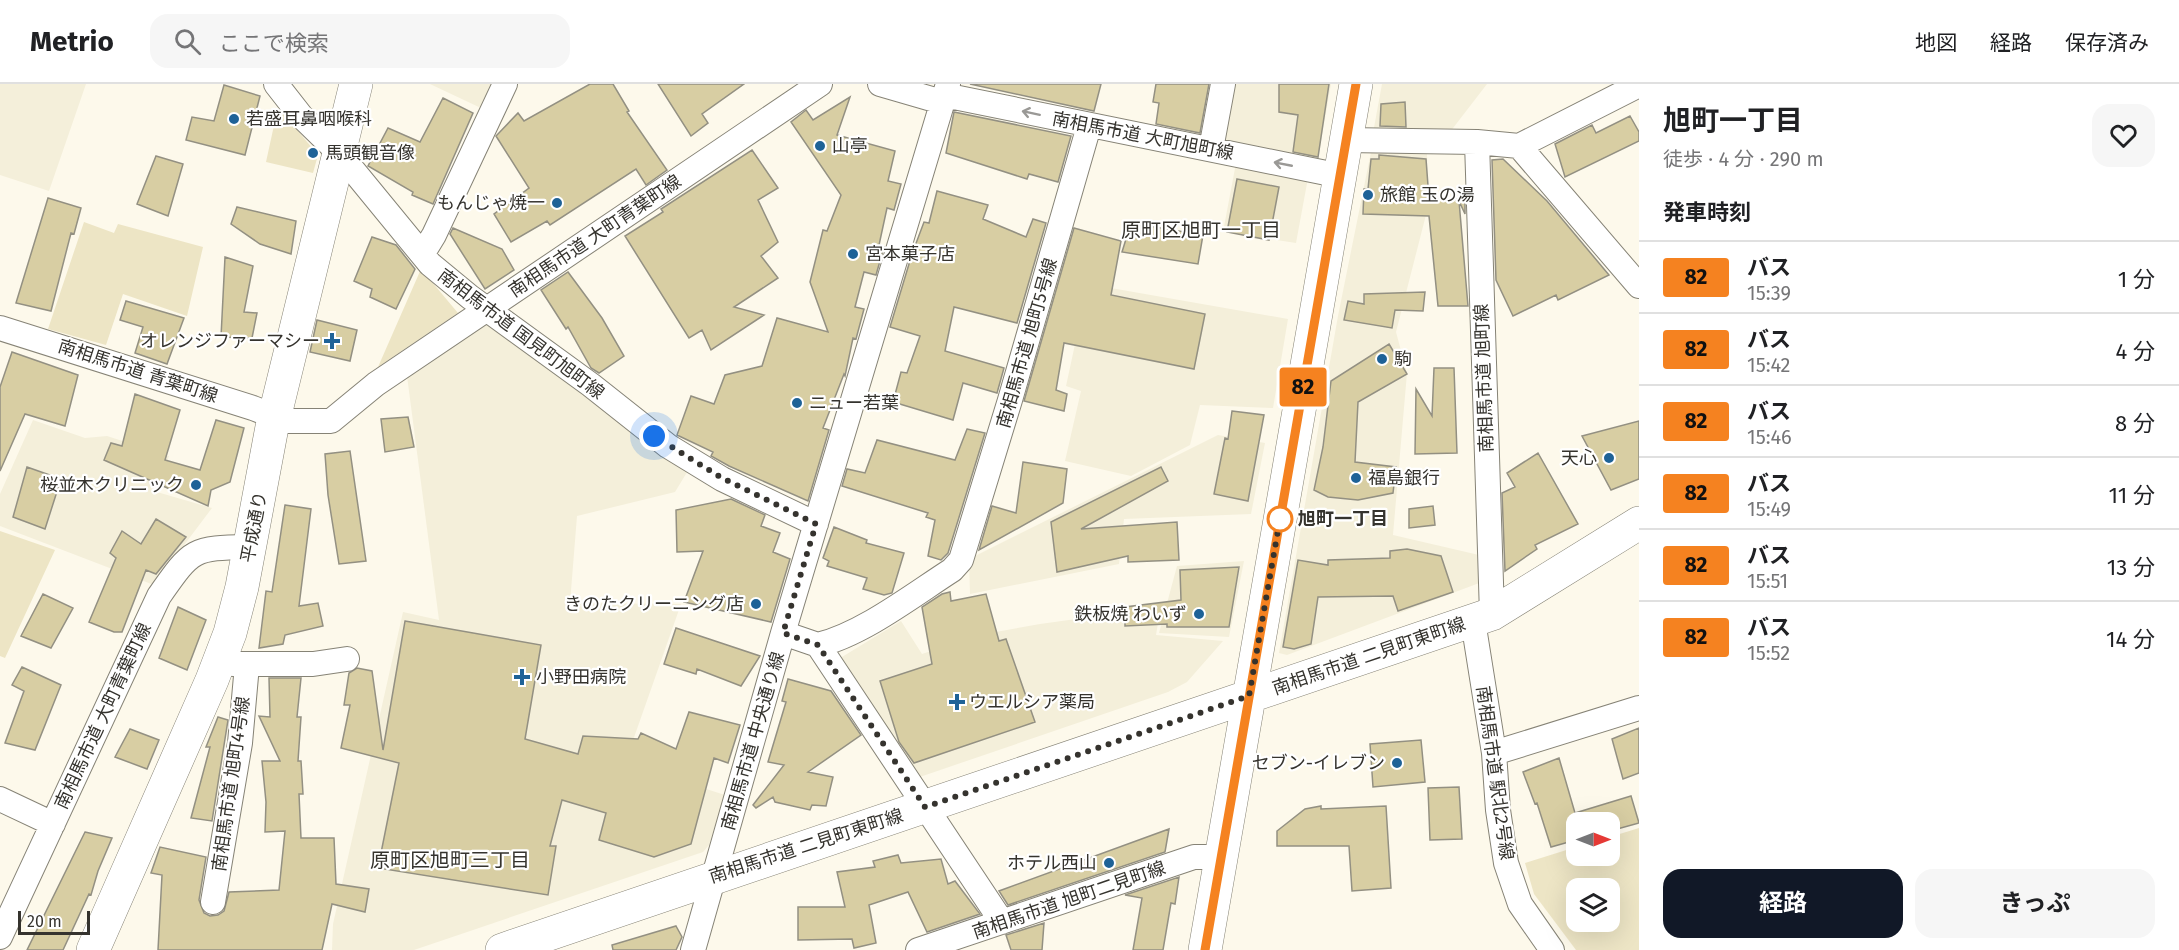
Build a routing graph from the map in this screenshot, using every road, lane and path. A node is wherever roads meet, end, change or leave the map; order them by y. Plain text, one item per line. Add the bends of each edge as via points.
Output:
1 (276, 84) edge
2 (356, 84) edge
3 (505, 84) edge
4 (820, 84) edge
5 (880, 84) edge
6 (1223, 84) edge
7 (1356, 84) edge
8 (1639, 85) edge
9 (945, 94) edge
10 (1089, 126) junction
11 (1346, 140) junction
12 (1477, 142) junction
13 (1519, 146) junction
14 (1211, 150) junction
15 (339, 153) junction
16 (1341, 176) junction
17 (423, 253) junction
18 (1639, 286) edge
19 (487, 310) junction
20 (0, 328) edge
21 (274, 418) junction
22 (1639, 523) edge
23 (816, 524) junction
24 (249, 547) junction
25 (1482, 617) junction
26 (783, 633) junction
27 (818, 645) junction
28 (347, 659) dead end
29 (233, 664) junction
30 (1249, 696) junction
31 (1639, 708) edge
32 (1494, 753) junction
33 (0, 800) edge
34 (925, 807) junction
35 (53, 824) junction
36 (1221, 857) junction
37 (714, 876) junction
38 (213, 902) dead end
39 (1002, 922) junction
40 (0, 937) edge
41 (551, 942) edge
42 (93, 950) edge
43 (502, 950) edge
44 (693, 950) edge
45 (918, 950) edge
46 (1205, 950) edge
47 (1552, 950) edge

1 - 15 street, 南相馬市道 国見町旭町線
2 - 15 street, 平成通り
3 - 17 street
4 - 19 street, 南相馬市道 大町青葉町線
5 - 9 street, 南相馬市道 大町旭町線
6 - 14 street
7 - 11 street
8 - 13 street
10 -> 9 street, 南相馬市道 大町旭町線
9 - 23 street, 南相馬市道 中央通り線
10 - 14 street, 南相馬市道 大町旭町線
10 - 27 street, 南相馬市道 旭町5号線 via 961,560 952,570 877,617 835,641
11 - 12 street
11 - 16 street
12 - 13 street
12 - 25 street, 南相馬市道 旭町線
13 - 18 street
16 -> 14 street, 南相馬市道 大町旭町線
15 - 17 street, 南相馬市道 国見町旭町線
15 - 21 street, 平成通り
16 - 30 street
17 - 19 street, 南相馬市道 国見町旭町線 via 430,264
19 - 21 street, 南相馬市道 大町青葉町線 via 376,384 331,420 297,422
19 - 23 street, 南相馬市道 国見町旭町線 via 668,446 722,478
20 - 21 street, 南相馬市道 青葉町線
21 - 24 street, 平成通り
22 - 25 street, 南相馬市道 二見町東町線
23 - 26 street, 南相馬市道 中央通り線
24 - 29 street, 平成通り
24 - 35 street, 南相馬市道 大町青葉町線 via 207,548 195,553 171,579 124,668
25 - 30 street, 南相馬市道 二見町東町線
25 - 32 street, 南相馬市道 駅北2号線
26 - 27 street
26 - 37 street, 南相馬市道 中央通り線
27 - 34 street
28 - 29 street via 313,664
29 - 38 street, 南相馬市道 旭町4号線 via 240,743
29 - 42 street, 平成通り
30 - 34 street, 南相馬市道 二見町東町線
30 - 36 street
31 - 32 street
32 - 47 street, 南相馬市道 駅北2号線 via 1506,862 1520,904
33 - 35 street
34 - 37 street, 南相馬市道 二見町東町線
34 - 39 street
35 - 40 street, 南相馬市道 大町青葉町線
36 - 39 street, 南相馬市道 旭町二見町線 via 1194,857
36 - 46 street
37 - 41 street, 南相馬市道 二見町東町線
37 - 44 street, 南相馬市道 中央通り線
39 - 45 street, 南相馬市道 旭町二見町線
41 - 43 street, 南相馬市道 二見町東町線

